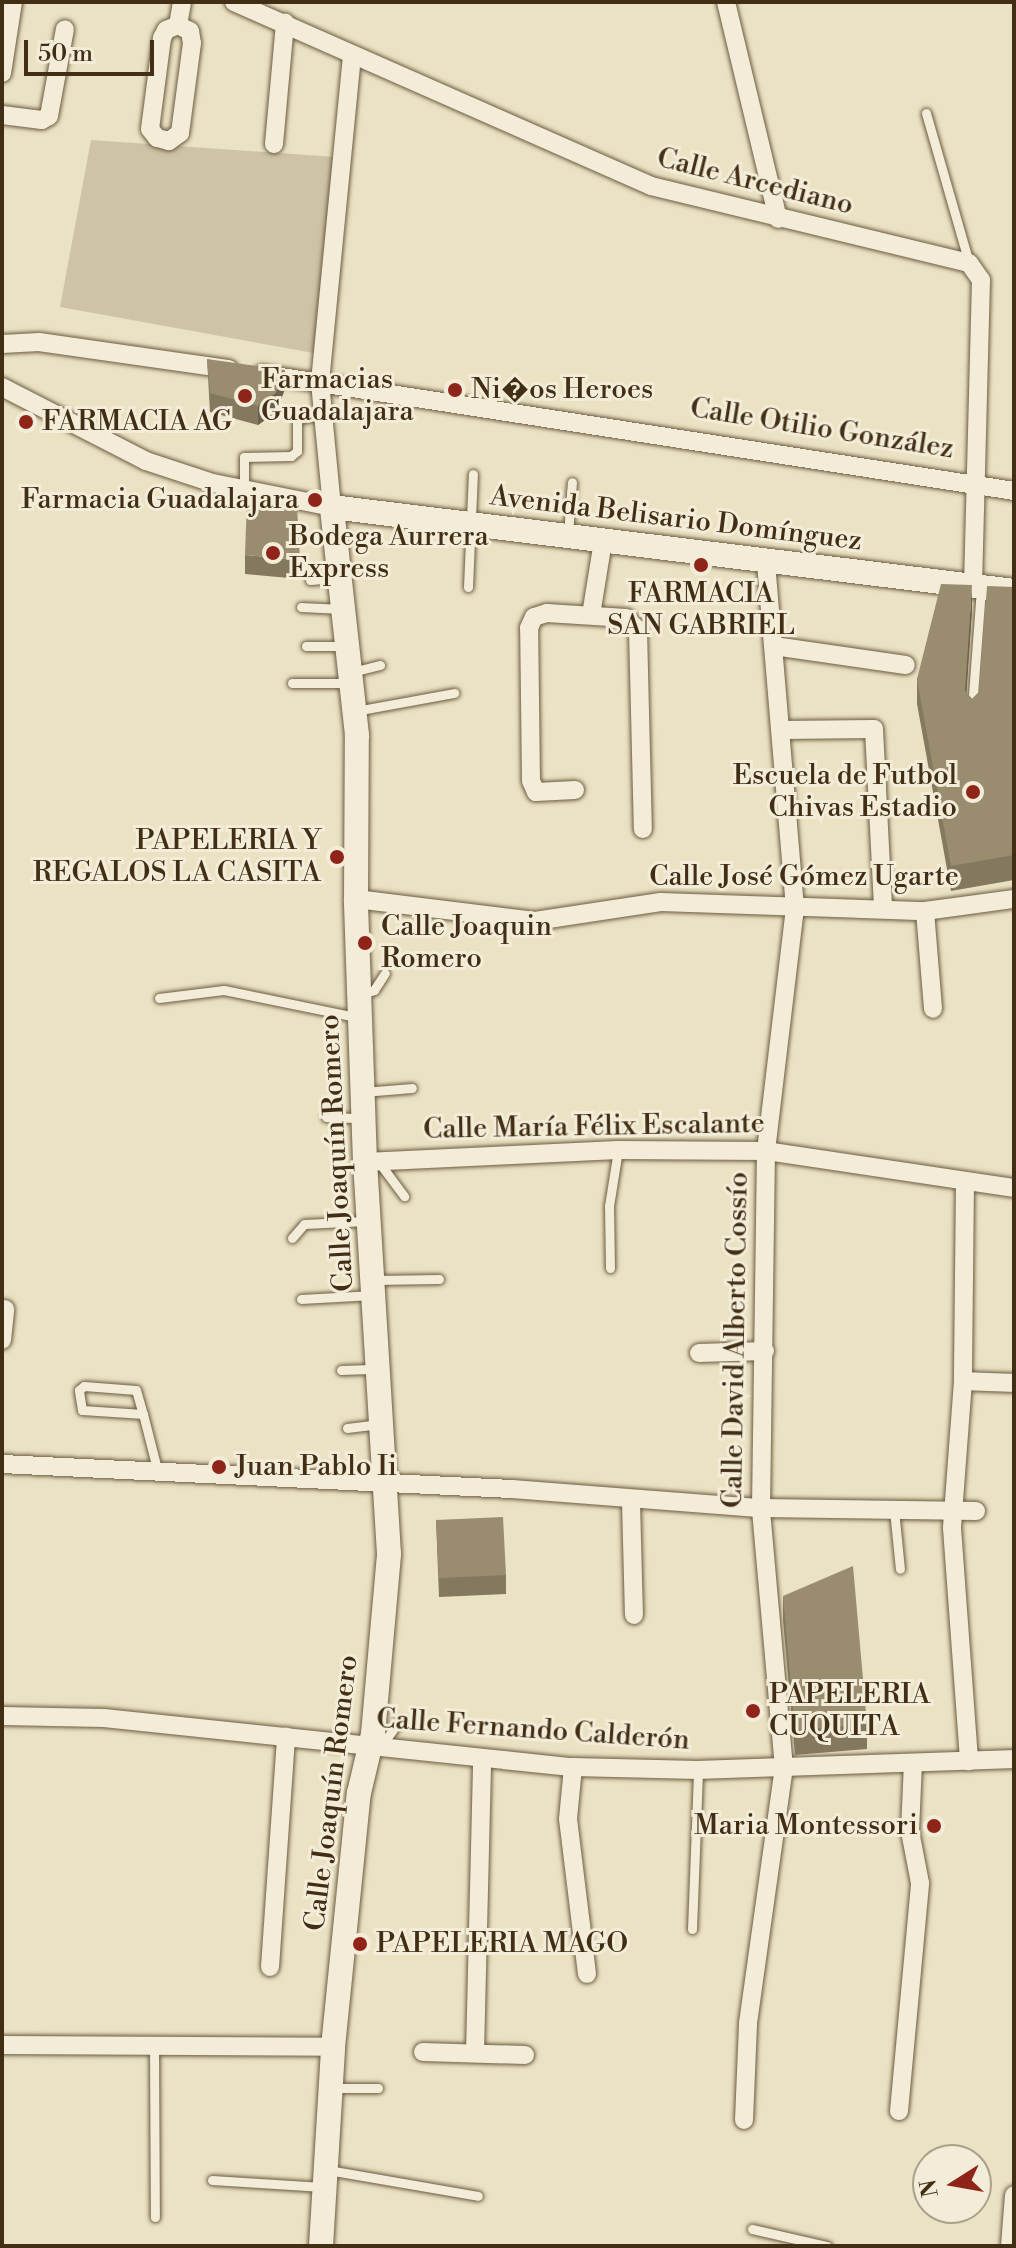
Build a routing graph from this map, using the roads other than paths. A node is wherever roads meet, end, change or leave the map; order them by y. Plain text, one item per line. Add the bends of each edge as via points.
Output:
1 (13, 2) edge
2 (182, 2) edge
3 (234, 2) edge
4 (726, 2) edge
5 (285, 22) junction
6 (178, 25) junction
7 (65, 29) dead end
8 (352, 56) junction
9 (2, 73) edge
10 (926, 113) dead end
11 (2, 115) edge
12 (274, 144) dead end
13 (778, 219) junction
14 (969, 263) junction
15 (2, 344) edge
16 (320, 382) junction
17 (2, 387) edge
18 (320, 415) junction
19 (473, 474) dead end
20 (976, 481) junction
21 (572, 482) dead end
22 (244, 490) junction
23 (1014, 491) edge
24 (332, 507) junction
25 (469, 524) junction
26 (568, 536) junction
27 (603, 541) junction
28 (766, 560) junction
29 (343, 578) junction
30 (310, 580) dead end
31 (468, 587) dead end
32 (977, 587) junction
33 (1014, 591) edge
34 (301, 607) dead end
35 (347, 610) junction
36 (591, 615) junction
37 (306, 646) dead end
38 (350, 646) junction
39 (774, 646) junction
40 (380, 665) dead end
41 (906, 665) dead end
42 (352, 677) junction
43 (292, 683) dead end
44 (454, 693) dead end
45 (355, 711) junction
46 (972, 716) edge
47 (782, 730) junction
48 (575, 790) dead end
49 (643, 829) dead end
50 (356, 899) junction
51 (1014, 899) edge
52 (795, 908) junction
53 (883, 909) junction
54 (925, 911) junction
55 (385, 973) dead end
56 (159, 998) dead end
57 (360, 1006) junction
58 (933, 1009) dead end
59 (412, 1088) dead end
60 (363, 1093) junction
61 (326, 1117) dead end
62 (364, 1118) junction
63 (618, 1150) junction
64 (766, 1151) junction
65 (371, 1160) junction
66 (965, 1181) junction
67 (1014, 1188) edge
68 (404, 1196) dead end
69 (369, 1221) junction
70 (292, 1238) dead end
71 (610, 1268) dead end
72 (439, 1279) dead end
73 (373, 1288) junction
74 (301, 1299) dead end
75 (5, 1309) dead end
76 (2, 1340) edge
77 (765, 1351) junction
78 (699, 1353) dead end
79 (378, 1369) junction
80 (341, 1370) dead end
81 (963, 1381) junction
82 (1014, 1383) edge
83 (143, 1414) junction
84 (382, 1424) junction
85 (347, 1428) dead end
86 (2, 1464) edge
87 (158, 1473) junction
88 (386, 1483) junction
89 (631, 1502) junction
90 (761, 1508) junction
91 (894, 1510) junction
92 (956, 1510) junction
93 (976, 1511) dead end
94 (900, 1569) dead end
95 (634, 1615) dead end
96 (2, 1716) edge
97 (399, 1721) dead end
98 (286, 1737) junction
99 (375, 1748) junction
100 (1014, 1759) edge
101 (482, 1760) junction
102 (969, 1761) junction
103 (913, 1763) junction
104 (573, 1767) junction
105 (784, 1768) junction
106 (698, 1770) junction
107 (692, 1929) dead end
108 (270, 1967) dead end
109 (587, 1974) dead end
110 (2, 2045) edge
111 (154, 2046) junction
112 (333, 2047) junction
113 (423, 2052) dead end
114 (475, 2053) junction
115 (525, 2055) dead end
116 (330, 2088) junction
117 (378, 2088) dead end
118 (899, 2111) dead end
119 (744, 2120) dead end
120 (324, 2179) junction
121 (212, 2180) dead end
122 (1014, 2195) edge
123 (478, 2196) dead end
124 (155, 2217) dead end
125 (752, 2229) dead end
126 (321, 2246) edge
127 (827, 2246) edge
128 (1010, 2246) edge

1 - 9 street
2 - 6 street
3 - 5 street, Calle Arcediano
4 - 13 street
5 - 8 street, Calle Arcediano
5 - 12 street
6 - 6 street via 190,31 192,43 180,133 169,141 150,129 162,38
7 - 11 street via 49,116 42,120
8 - 13 street, Calle Arcediano via 651,186
8 - 16 street, Calle Joaquín Romero
10 - 14 lane
13 - 14 street, Calle Arcediano
14 - 20 street via 981,280
15 - 16 street, Calle Otilio González via 39,342
16 - 18 street, Calle Joaquín Romero
16 - 20 street, Calle Otilio González
17 - 22 street via 146,461
18 - 22 lane via 297,419 297,451 291,456 244,457
18 - 24 street, Calle Joaquín Romero
19 - 25 lane
20 - 23 street, Calle Otilio González
20 - 32 street
21 - 26 lane
22 - 24 street
24 - 25 street, Avenida Belisario Domínguez
24 - 29 street, Calle Joaquín Romero
25 - 26 street, Avenida Belisario Domínguez
25 - 31 lane
26 - 27 street, Avenida Belisario Domínguez
27 - 28 street, Avenida Belisario Domínguez
27 - 36 street
28 - 32 street, Avenida Belisario Domínguez
28 - 39 street, Calle David Alberto Cossío
29 - 30 lane
29 - 35 street, Calle Joaquín Romero
32 - 33 street, Avenida Belisario Domínguez
32 - 46 lane
34 - 35 lane
35 - 38 street, Calle Joaquín Romero
36 - 48 street via 547,613 534,617 529,628 531,781 536,792
36 - 49 street via 626,618 638,630
37 - 38 lane
38 - 42 street, Calle Joaquín Romero
39 - 41 street
39 - 47 street, Calle David Alberto Cossío
40 - 42 lane
42 - 43 lane
42 - 45 street, Calle Joaquín Romero
44 - 45 lane
45 - 50 street, Calle Joaquín Romero
47 - 52 street, Calle David Alberto Cossío
47 - 53 street via 874,729
50 - 52 street, Calle José Gómez Ugarte via 535,921 661,902
50 - 57 street, Calle Joaquín Romero
51 - 54 street, Calle José Gómez Ugarte
52 - 53 street, Calle José Gómez Ugarte
52 - 64 street, Calle David Alberto Cossío
53 - 54 street, Calle José Gómez Ugarte
54 - 58 street
55 - 57 lane
56 - 57 lane via 224,990
57 - 60 street, Calle Joaquín Romero
59 - 60 lane
60 - 62 street, Calle Joaquín Romero
61 - 62 lane
62 - 65 street, Calle Joaquín Romero
63 - 64 street, Calle María Félix Escalante
63 - 65 street, Calle María Félix Escalante
63 - 71 lane via 609,1206
64 - 66 street, Calle María Félix Escalante
64 - 77 street, Calle David Alberto Cossío
65 - 68 lane
65 - 69 street, Calle Joaquín Romero
66 - 67 street, Calle María Félix Escalante
66 - 81 street
69 - 70 lane via 304,1224
69 - 73 street, Calle Joaquín Romero
72 - 73 lane
73 - 74 lane
73 - 79 street, Calle Joaquín Romero
75 - 76 street
77 - 78 street
77 - 90 street, Calle David Alberto Cossío
79 - 80 lane
79 - 84 street, Calle Joaquín Romero
81 - 82 street
81 - 92 street
83 - 83 lane via 82,1410 79,1390 131,1387
83 - 87 lane
84 - 85 lane
84 - 88 street, Calle Joaquín Romero
86 - 87 street
87 - 88 street
88 - 89 street
88 - 99 street, Calle Joaquín Romero via 389,1554
89 - 90 street
89 - 95 street
90 - 91 street
90 - 105 street, Calle David Alberto Cossío
91 - 92 street
91 - 94 lane
92 - 93 street
92 - 102 street via 952,1528
96 - 98 street, Calle Fernando Calderón via 104,1718
97 - 99 lane
98 - 99 street, Calle Fernando Calderón
98 - 108 street
99 - 101 street, Calle Fernando Calderón
99 - 112 street, Calle Joaquín Romero via 359,1793
100 - 102 street, Calle Fernando Calderón
101 - 104 street, Calle Fernando Calderón
101 - 114 street
102 - 103 street, Calle Fernando Calderón
103 - 105 street, Calle Fernando Calderón
103 - 118 street via 910,1831 920,1883
104 - 106 street, Calle Fernando Calderón
104 - 109 street via 568,1819
105 - 106 street, Calle Fernando Calderón
105 - 119 street, Calle David Alberto Cossío via 748,2023
106 - 107 lane
110 - 111 street
111 - 112 street
111 - 124 lane
112 - 116 street, Calle Joaquín Romero
113 - 114 street
114 - 115 street
116 - 117 lane
116 - 120 street, Calle Joaquín Romero
120 - 121 lane
120 - 123 lane
120 - 126 street, Calle Joaquín Romero
122 - 128 street
125 - 127 lane

